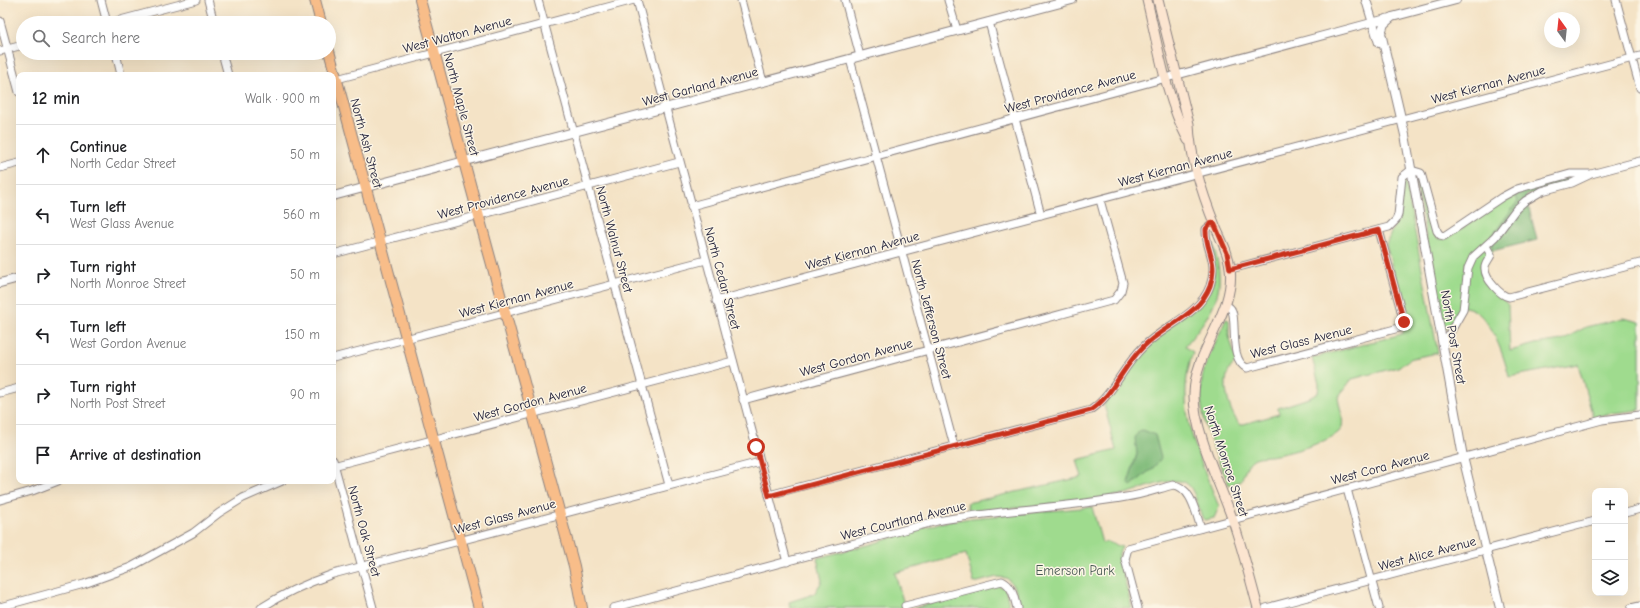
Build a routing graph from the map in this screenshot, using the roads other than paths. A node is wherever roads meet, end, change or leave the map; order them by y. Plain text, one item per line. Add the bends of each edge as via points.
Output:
1 (101, 0) edge
2 (196, 0) edge
3 (208, 0) edge
4 (315, 0) edge
5 (420, 0) edge
6 (538, 0) edge
7 (635, 0) edge
8 (741, 0) edge
9 (845, 0) edge
10 (948, 0) edge
11 (1072, 0) edge
12 (1147, 0) edge
13 (1158, 0) edge
14 (1366, 0) edge
15 (1456, 0) edge
16 (1616, 0) edge
17 (1054, 2) edge
18 (106, 16) edge
19 (135, 16) edge
20 (212, 16) edge
21 (319, 16) edge
22 (1392, 17) junction
23 (0, 21) edge
24 (989, 22) junction
25 (1372, 23) junction
26 (544, 24) junction
27 (957, 30) junction
28 (16, 47) edge
29 (4, 50) edge
30 (434, 53) junction
31 (860, 56) junction
32 (1640, 56) edge
33 (1632, 58) junction
34 (850, 59) junction
35 (118, 60) edge
36 (224, 60) edge
37 (331, 60) edge
38 (1389, 70) junction
39 (121, 72) edge
40 (227, 72) edge
41 (334, 72) edge
42 (1176, 75) junction
43 (1166, 77) junction
44 (336, 79) edge
45 (763, 82) junction
46 (336, 83) edge
47 (16, 84) edge
48 (1640, 88) edge
49 (665, 108) junction
50 (1015, 118) junction
51 (1401, 119) junction
52 (574, 132) junction
53 (1189, 142) junction
54 (876, 156) junction
55 (464, 161) junction
56 (1640, 161) edge
57 (679, 162) junction
58 (16, 164) edge
59 (0, 168) edge
60 (1411, 170) junction
61 (1198, 174) junction
62 (1591, 174) junction
63 (588, 186) junction
64 (365, 187) junction
65 (336, 195) edge
66 (1100, 200) junction
67 (691, 206) junction
68 (480, 215) junction
69 (1041, 215) junction
70 (1214, 223) junction
71 (1379, 230) junction
72 (380, 242) junction
73 (1486, 246) junction
74 (902, 252) junction
75 (336, 253) edge
76 (706, 260) junction
77 (1640, 263) edge
78 (1230, 269) junction
79 (16, 279) edge
80 (0, 283) edge
81 (615, 284) junction
82 (716, 301) junction
83 (1225, 304) junction
84 (506, 313) junction
85 (406, 339) junction
86 (1443, 345) junction
87 (928, 350) junction
88 (336, 357) edge
89 (733, 361) junction
90 (642, 385) junction
91 (16, 389) edge
92 (0, 393) edge
93 (743, 400) junction
94 (533, 413) junction
95 (1640, 415) edge
96 (433, 440) junction
97 (954, 446) junction
98 (1463, 457) junction
99 (760, 462) junction
100 (336, 464) edge
101 (336, 471) edge
102 (50, 484) edge
103 (275, 484) edge
104 (669, 485) junction
105 (1347, 489) junction
106 (769, 496) junction
107 (0, 500) edge
108 (1640, 508) edge
109 (1628, 512) edge
110 (560, 514) junction
111 (1232, 520) junction
112 (1592, 522) edge
113 (1201, 528) junction
114 (461, 540) junction
115 (1484, 550) junction
116 (786, 562) junction
117 (362, 566) junction
118 (1372, 580) junction
119 (905, 606) dead end
120 (1640, 606) edge
121 (0, 607) edge
122 (261, 608) edge
123 (374, 608) edge
124 (479, 608) edge
125 (582, 608) edge
126 (613, 608) edge
127 (1017, 608) edge
128 (1138, 608) edge
129 (1258, 608) edge
130 (1266, 608) edge
131 (1379, 608) edge
132 (1500, 608) edge
133 (1631, 608) edge

1 - 18 street
2 - 19 street
3 - 20 street
4 - 21 main road
5 - 30 main road, North Maple Street
6 - 26 street, North Walnut Street
7 - 26 street, West Walton Avenue
7 - 49 street, North Cedar Street
8 - 45 street
9 - 31 street
10 - 27 street
11 - 17 street, West Garland Avenue
12 - 43 main road, North Monroe Street
13 - 42 main road, North Monroe Street
14 - 25 street, North Post Street
15 - 22 street, West Providence Avenue
16 - 33 street
17 - 24 street, West Garland Avenue
22 - 25 street, West Providence Avenue
22 - 38 street, North Post Street via 1384,24 1381,33
23 - 29 street
24 - 27 street, West Garland Avenue
24 - 50 street
25 - 38 street, North Post Street
25 - 42 street, West Providence Avenue
26 - 30 street, West Walton Avenue
26 - 52 street, North Walnut Street
27 - 31 street, West Garland Avenue
28 - 29 street
29 - 47 street
30 - 44 street, West Walton Avenue
30 - 55 main road, North Maple Street
31 - 34 street, West Garland Avenue
32 - 33 street, West Kiernan Avenue
33 - 48 street
33 - 51 street, West Kiernan Avenue
34 - 45 street, West Garland Avenue
34 - 54 street, North Jefferson Street
35 - 39 street
36 - 40 street
37 - 41 main road, North Ash Street
38 - 51 street, North Post Street
42 - 43 street, West Providence Avenue
42 - 53 main road, North Monroe Street via 1189,124
43 - 50 street, West Providence Avenue
43 - 53 main road, North Monroe Street via 1181,126
45 - 49 street, West Garland Avenue
46 - 64 main road, North Ash Street
49 - 52 street, West Garland Avenue
49 - 57 street, North Cedar Street
50 - 54 street, West Providence Avenue
50 - 69 street
51 - 60 street, North Post Street
51 - 61 street, West Kiernan Avenue
52 - 55 street, West Garland Avenue
52 - 63 street, North Walnut Street
53 - 61 main road, North Monroe Street
54 - 67 street, West Providence Avenue
54 - 74 street, North Jefferson Street
55 - 64 street, West Garland Avenue
55 - 68 main road, North Maple Street
56 - 62 street
57 - 63 street, West Providence Avenue
57 - 67 street, North Cedar Street
58 - 59 street
60 - 62 street via 1421,173 1437,230 1443,236 1517,189 1570,174
60 - 71 street via 1402,177 1396,220 1389,227
60 - 86 street, North Post Street
61 - 66 street, West Kiernan Avenue
61 - 70 main road, North Monroe Street
62 - 73 street via 1529,198 1516,209
63 - 68 street, West Providence Avenue
63 - 81 street, North Walnut Street
64 - 65 street, West Garland Avenue
64 - 72 main road, North Ash Street
66 - 69 street, West Kiernan Avenue
66 - 87 street, West Gordon Avenue via 1123,283 1114,300
67 - 76 street, North Cedar Street
68 - 72 street, West Providence Avenue
68 - 84 main road, North Maple Street
69 - 74 street, West Kiernan Avenue
70 - 78 main road, North Monroe Street via 1227,253
70 - 97 street via 1206,229 1214,268 1204,299 1192,311 1144,346 1100,403 1091,410 1079,414
71 - 78 street
71 - 83 street, West Glass Avenue via 1404,323 1397,329 1245,367 1234,343 1233,311
72 - 75 street, West Providence Avenue
72 - 85 main road, North Ash Street
73 - 77 street via 1490,255 1485,265 1486,273 1502,294 1509,297
73 - 86 street via 1469,263 1463,310
74 - 82 street, West Kiernan Avenue
74 - 87 street, North Jefferson Street
76 - 81 street, West Kiernan Avenue
76 - 82 street, North Cedar Street
78 - 83 main road, North Monroe Street via 1230,289
79 - 80 street
81 - 84 street, West Kiernan Avenue
81 - 90 street, North Walnut Street
82 - 89 street, North Cedar Street
83 - 111 main road, North Monroe Street via 1199,362 1194,396 1198,423
84 - 85 street, West Kiernan Avenue
84 - 94 main road, North Maple Street
85 - 88 street, West Kiernan Avenue
85 - 96 main road, North Ash Street
86 - 98 street, North Post Street
87 - 93 street, West Gordon Avenue
87 - 97 street, North Jefferson Street
89 - 90 street, West Gordon Avenue
89 - 93 street, North Cedar Street
90 - 94 street, West Gordon Avenue
90 - 104 street, North Walnut Street
91 - 92 street
93 - 99 street, North Cedar Street
94 - 96 street, West Gordon Avenue
94 - 110 main road, North Maple Street
95 - 98 street, West Cora Avenue via 1602,420
96 - 100 street, West Gordon Avenue
96 - 114 main road, North Ash Street
97 - 106 street
98 - 105 street, West Cora Avenue
98 - 115 street, North Post Street
99 - 104 street, West Glass Avenue
99 - 106 street, North Cedar Street
101 - 117 street, North Oak Street
102 - 107 street
103 - 121 street via 243,498 193,533 131,567 84,584
104 - 110 street, West Glass Avenue
105 - 111 street, West Cora Avenue
105 - 118 street
106 - 116 street, North Cedar Street
108 - 109 street
110 - 114 street, West Glass Avenue
110 - 125 main road, North Maple Street
111 - 113 street, West Cora Avenue
111 - 129 main road, North Monroe Street
112 - 115 street, West Alice Avenue
113 - 116 street, West Courtland Avenue via 1187,491 1173,485 1128,497 937,521
113 - 128 street, West Cora Avenue via 1128,548 1125,559
114 - 117 street, West Glass Avenue
114 - 124 main road, North Ash Street
115 - 118 street, West Alice Avenue
115 - 132 street, North Post Street
116 - 126 street, West Courtland Avenue
117 - 122 street, West Glass Avenue via 306,583
117 - 123 street, North Oak Street
118 - 130 street, West Alice Avenue
118 - 131 street
119 - 127 street via 998,582 1007,583 1012,590
120 - 133 street

